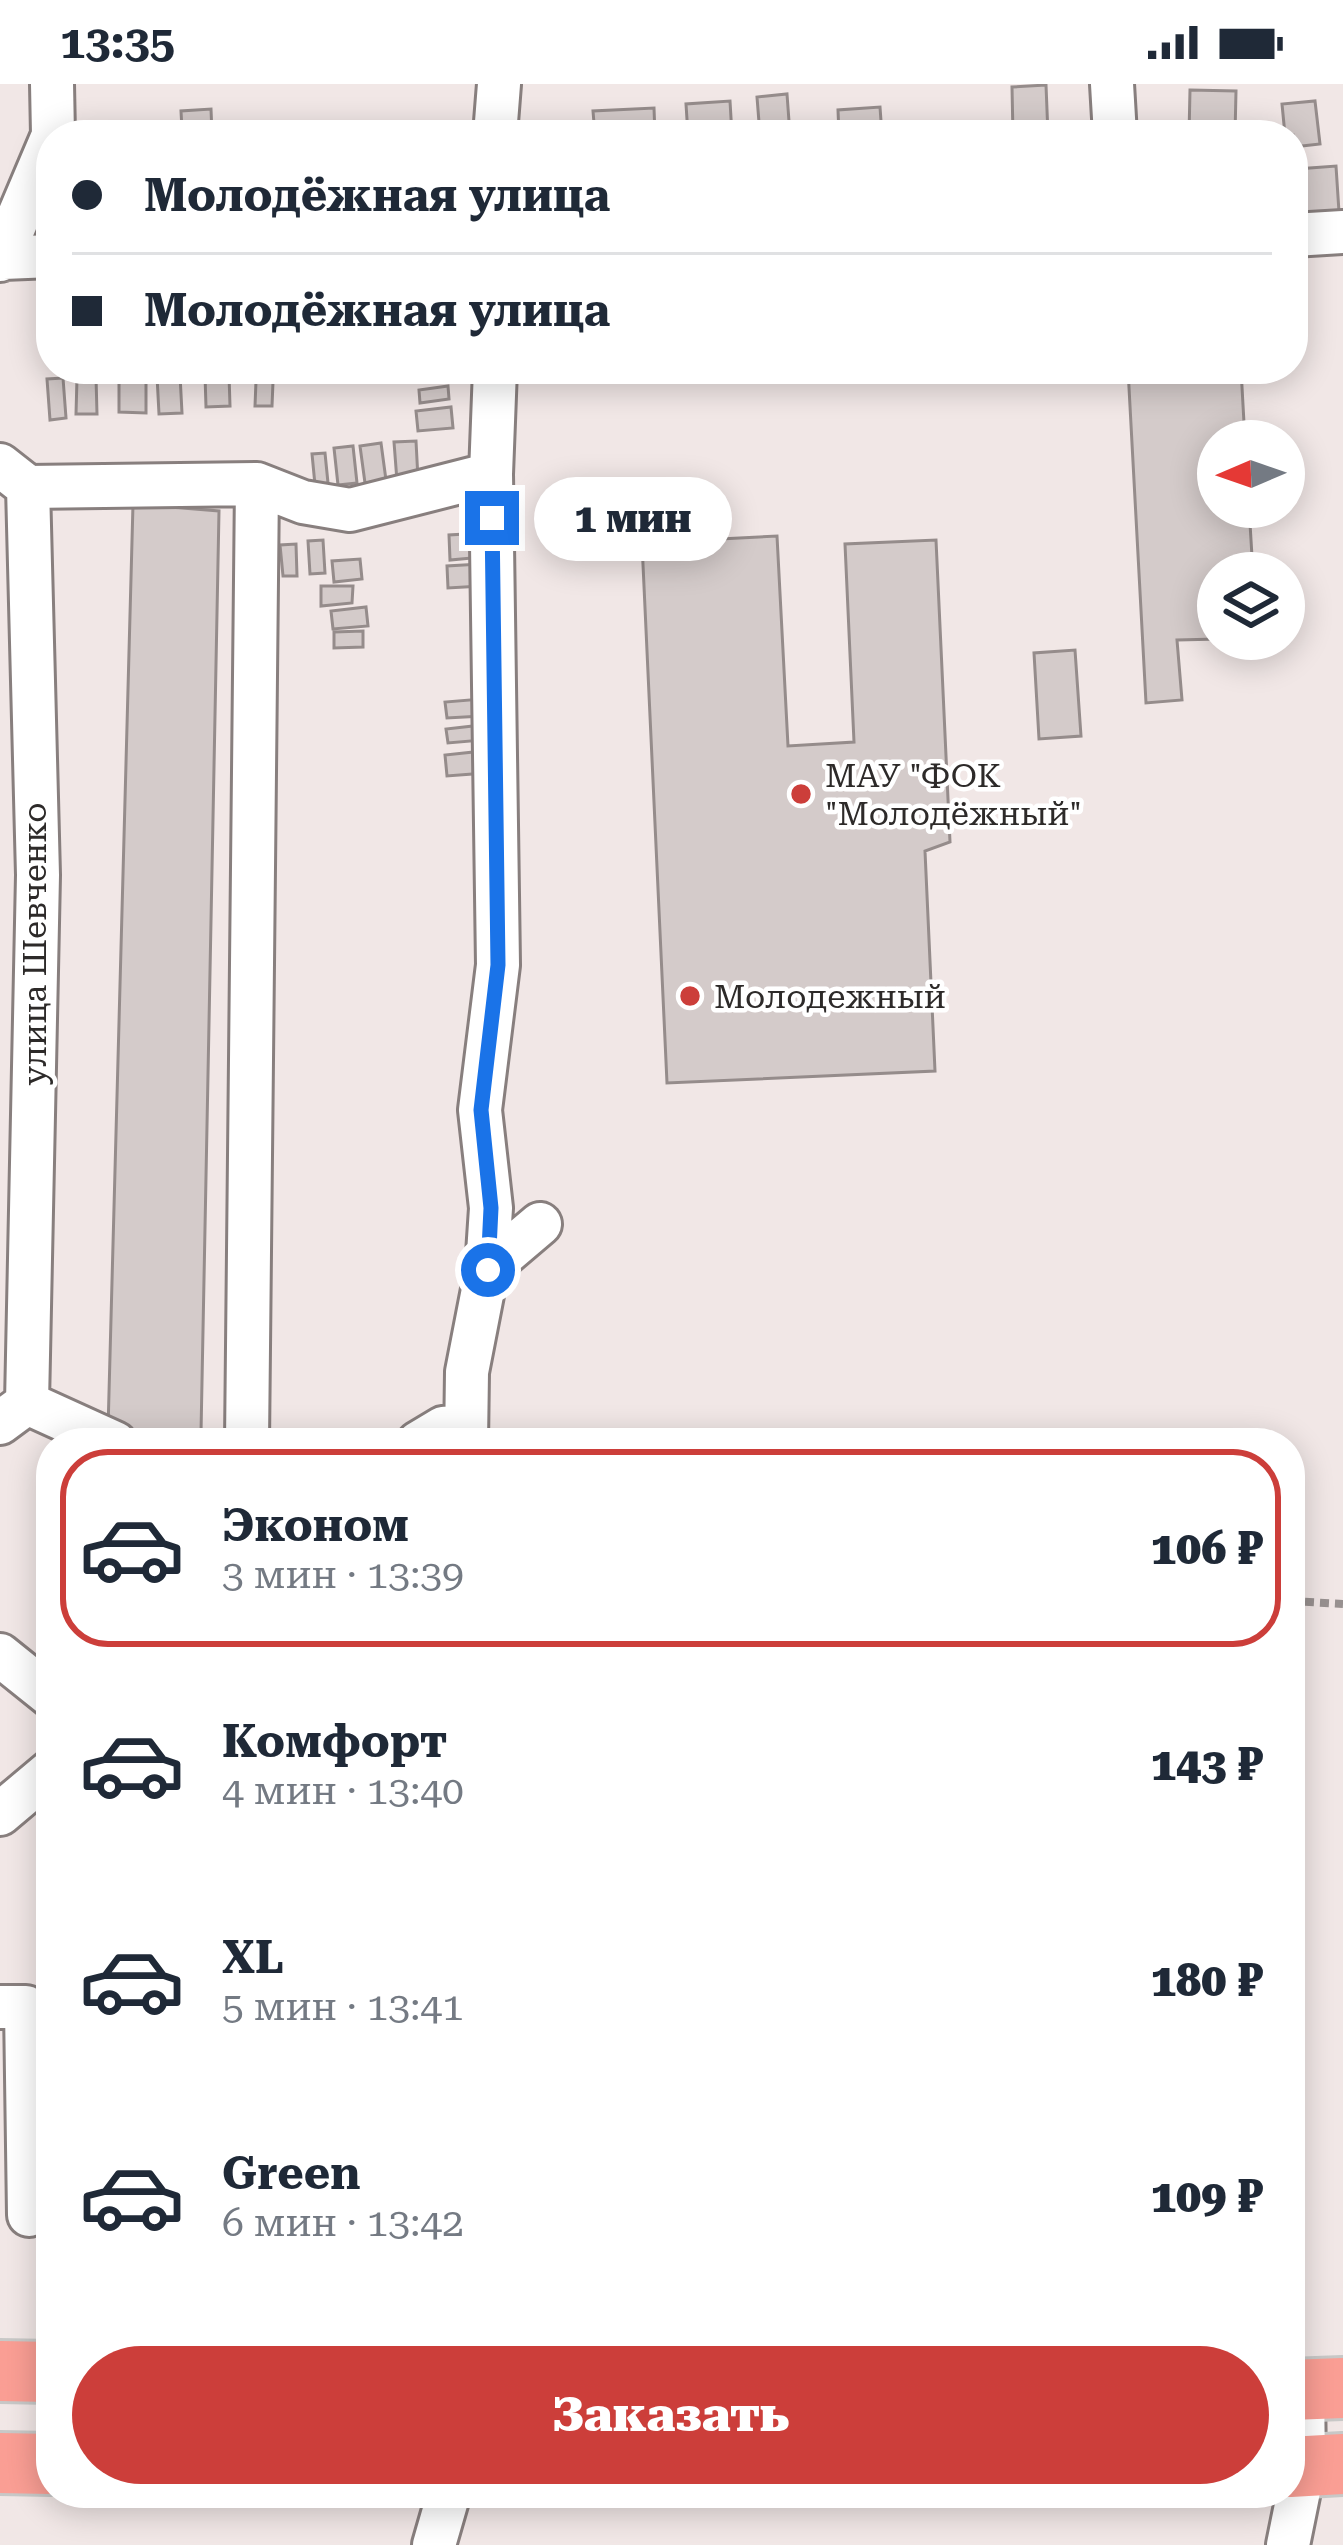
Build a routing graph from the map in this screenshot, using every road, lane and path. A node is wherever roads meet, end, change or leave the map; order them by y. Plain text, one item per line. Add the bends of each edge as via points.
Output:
1 (52, 84) edge
2 (499, 84) edge
3 (1112, 84) edge
4 (52, 120) edge
5 (496, 120) edge
6 (1114, 120) edge
7 (36, 177) edge
8 (1343, 232) edge
9 (1308, 234) edge
10 (36, 257) edge
11 (2, 259) edge
12 (494, 384) edge
13 (491, 475) junction
14 (14, 476) edge
15 (256, 484) junction
16 (539, 1224) dead end
17 (488, 1270) junction
18 (13, 1413) edge
19 (64, 1428) edge
20 (248, 1428) edge
21 (466, 1428) edge
22 (1305, 1602) edge
23 (1343, 1604) edge
24 (0, 1655) edge
25 (36, 1684) edge
26 (36, 1784) edge
27 (0, 1814) edge
28 (26, 2004) edge
29 (26, 2219) edge
30 (0, 2371) edge
31 (36, 2372) edge
32 (1312, 2389) edge
33 (0, 2463) edge
34 (36, 2464) edge
35 (1312, 2466) edge
36 (444, 2508) edge
37 (1299, 2508) edge
38 (434, 2545) edge
39 (1288, 2545) edge

1 - 4 street
2 - 5 street
3 - 6 street
7 - 11 street
8 - 9 street
10 - 11 street
12 - 13 street
13 - 15 street via 350,510
13 - 17 street via 498,965 481,1110
14 - 15 street
14 - 18 street, улица Шевченко via 38,875
15 - 20 street
16 - 17 street
17 - 21 street via 467,1372
18 - 19 street
22 - 23 path
24 - 25 street
26 - 27 street
28 - 29 street
30 - 31 highway
32 - 35 street
33 - 34 highway
36 - 38 street
37 - 39 street

